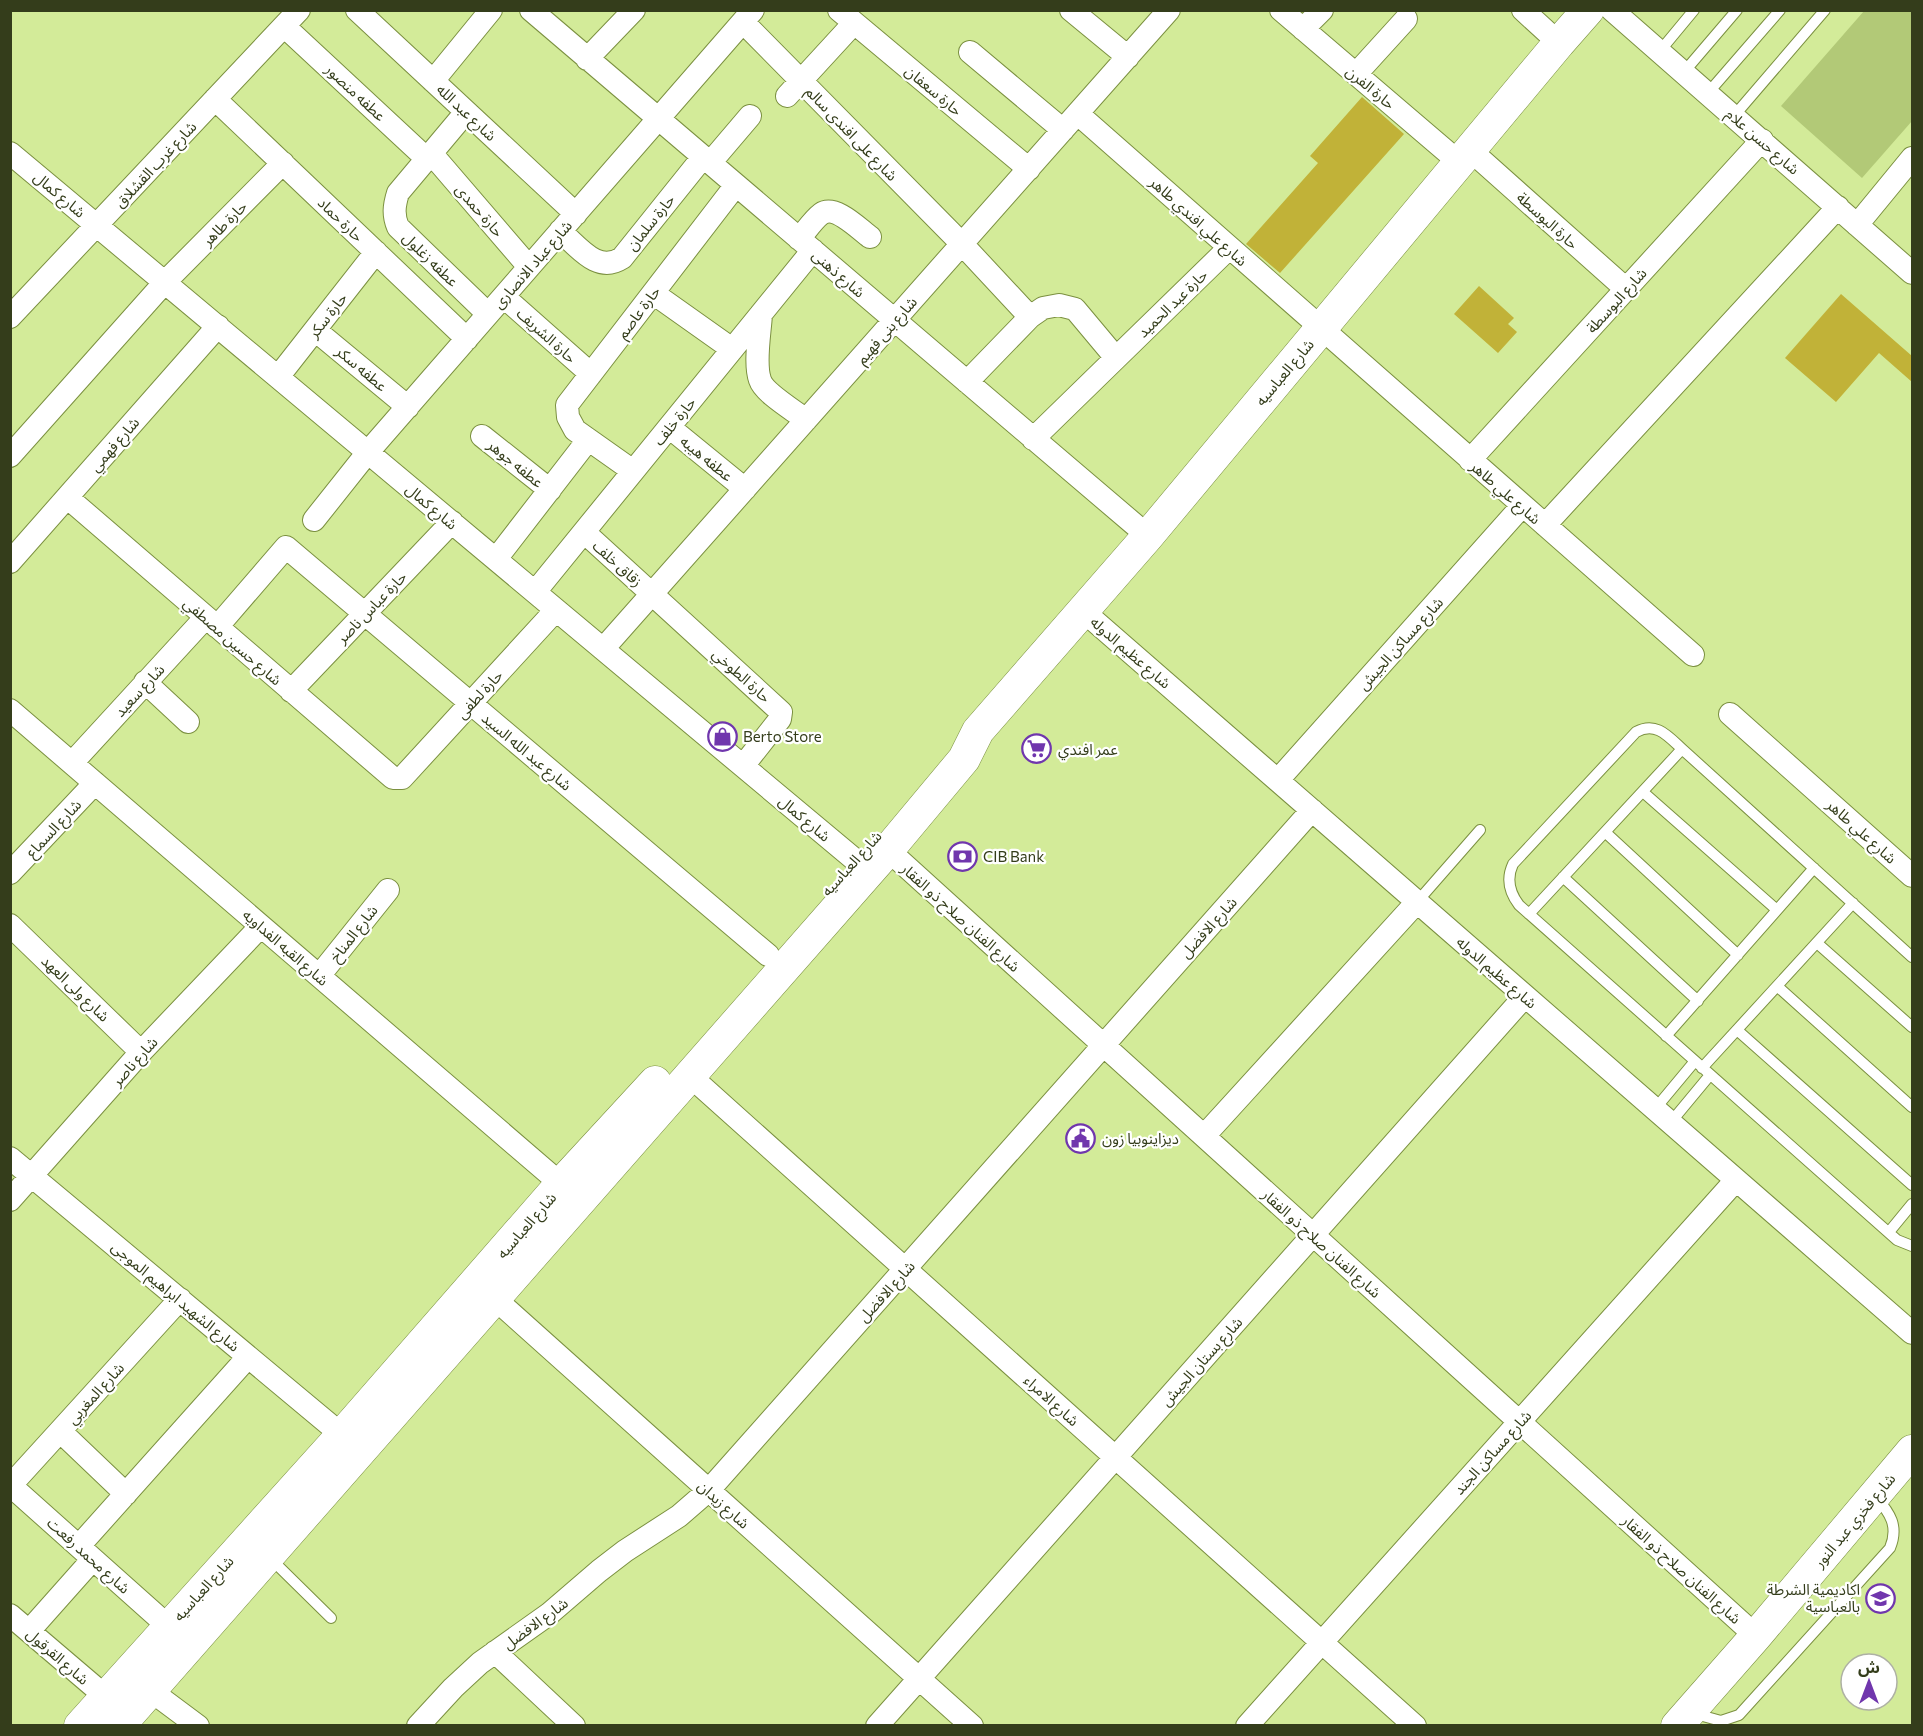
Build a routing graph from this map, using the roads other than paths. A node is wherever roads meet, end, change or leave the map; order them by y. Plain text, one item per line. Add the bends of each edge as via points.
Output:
1 (357, 10) edge
2 (491, 10) edge
3 (531, 10) edge
4 (634, 10) edge
5 (1071, 10) edge
6 (1169, 10) edge
7 (1281, 10) edge
8 (1322, 10) edge
9 (1523, 10) edge
10 (1588, 10) edge
11 (1612, 10) edge
12 (1694, 10) edge
13 (1737, 10) edge
14 (1779, 10) edge
15 (1825, 10) edge
16 (748, 16) edge
17 (847, 17) edge
18 (291, 18) edge
19 (1406, 19) dead end
20 (1303, 29) junction
21 (1558, 43) junction
22 (1660, 51) junction
23 (970, 52) dead end
24 (1128, 57) junction
25 (587, 59) junction
26 (1684, 72) junction
27 (1356, 75) junction
28 (433, 81) junction
29 (794, 88) junction
30 (1708, 93) junction
31 (215, 99) junction
32 (466, 112) junction
33 (750, 116) dead end
34 (1734, 116) junction
35 (658, 119) junction
36 (1070, 122) junction
37 (1762, 140) junction
38 (10, 153) edge
39 (429, 156) junction
40 (1465, 156) junction
41 (1912, 158) edge
42 (706, 160) junction
43 (282, 164) junction
44 (1029, 169) junction
45 (736, 185) junction
46 (1838, 207) junction
47 (576, 214) junction
48 (97, 225) junction
49 (1857, 225) junction
50 (560, 231) junction
51 (870, 237) dead end
52 (962, 244) junction
53 (806, 245) junction
54 (1229, 248) junction
55 (376, 252) junction
56 (529, 267) junction
57 (1912, 273) edge
58 (165, 282) junction
59 (1626, 289) junction
60 (653, 293) junction
61 (504, 297) junction
62 (488, 314) junction
63 (761, 314) junction
64 (10, 317) edge
65 (1030, 317) junction
66 (894, 320) junction
67 (218, 326) junction
68 (1320, 328) junction
69 (315, 330) junction
70 (467, 339) junction
71 (732, 349) junction
72 (1116, 358) junction
73 (591, 374) junction
74 (278, 377) junction
75 (967, 382) junction
76 (408, 407) junction
77 (806, 420) junction
78 (669, 427) junction
79 (482, 436) dead end
80 (1033, 439) junction
81 (588, 440) junction
82 (368, 452) junction
83 (10, 456) edge
84 (1470, 460) junction
85 (633, 471) junction
86 (745, 489) junction
87 (550, 490) junction
88 (68, 498) junction
89 (1522, 506) junction
90 (314, 520) dead end
91 (452, 522) junction
92 (1545, 525) junction
93 (584, 532) junction
94 (1148, 536) junction
95 (496, 559) junction
96 (10, 562) edge
97 (535, 592) junction
98 (652, 594) junction
99 (556, 610) junction
100 (1082, 610) junction
101 (366, 614) junction
102 (211, 622) junction
103 (603, 649) junction
104 (1693, 655) dead end
105 (145, 682) junction
106 (291, 691) junction
107 (471, 703) junction
108 (10, 711) edge
109 (1730, 714) dead end
110 (188, 723) dead end
111 (978, 730) junction
112 (1682, 749) junction
113 (72, 763) junction
114 (743, 766) junction
115 (402, 778) joint
116 (1278, 780) junction
117 (94, 783) junction
118 (1642, 792) junction
119 (1312, 810) junction
120 (1480, 830) dead end
121 (1605, 832) junction
122 (888, 850) junction
123 (854, 859) junction
124 (1814, 868) junction
125 (10, 873) edge
126 (1912, 876) edge
127 (1563, 878) junction
128 (388, 890) dead end
129 (1417, 902) junction
130 (1853, 903) junction
131 (1777, 910) junction
132 (1529, 914) junction
133 (10, 925) edge
134 (261, 926) junction
135 (1816, 943) junction
136 (768, 955) junction
137 (1738, 955) junction
138 (1912, 957) edge
139 (319, 976) junction
140 (1777, 986) junction
141 (1525, 996) junction
142 (1698, 1001) junction
143 (1912, 1027) edge
144 (1737, 1030) junction
145 (1666, 1036) junction
146 (1103, 1046) junction
147 (141, 1052) junction
148 (1702, 1068) junction
149 (689, 1075) junction
150 (1912, 1107) edge
151 (1663, 1115) junction
152 (1204, 1136) junction
153 (10, 1158) edge
154 (32, 1176) junction
155 (1736, 1180) junction
156 (561, 1184) junction
157 (1912, 1185) edge
158 (10, 1200) edge
159 (1912, 1204) edge
160 (1889, 1232) junction
161 (1313, 1235) junction
162 (1912, 1246) edge
163 (906, 1269) junction
164 (485, 1290) junction
165 (180, 1299) junction
166 (1912, 1333) edge
167 (248, 1357) junction
168 (1519, 1422) junction
169 (60, 1431) junction
170 (342, 1435) junction
171 (1912, 1451) edge
172 (1116, 1457) junction
173 (11, 1486) edge
174 (709, 1490) junction
175 (126, 1494) junction
176 (1875, 1495) junction
177 (86, 1553) junction
178 (268, 1556) junction
179 (10, 1615) edge
180 (331, 1618) dead end
181 (168, 1626) junction
182 (29, 1631) junction
183 (1756, 1636) junction
184 (1322, 1642) junction
185 (495, 1652) junction
186 (919, 1678) junction
187 (138, 1681) junction
188 (105, 1696) junction
189 (1683, 1719) edge
190 (80, 1725) edge
191 (119, 1725) edge
192 (198, 1725) edge
193 (418, 1725) edge
194 (574, 1725) edge
195 (877, 1725) edge
196 (972, 1725) edge
197 (1247, 1725) edge
198 (1415, 1725) edge

1 - 28 street, شارع عبد الله
2 - 28 street
3 - 25 street, شارع ذهنى
4 - 25 street
5 - 24 street
6 - 24 street, شارع بنى فهيم
7 - 20 street, حارة الفرن
8 - 20 street
9 - 21 street
10 - 21 main road, شارع العباسيه
11 - 22 street, شارع حسن علام
12 - 22 lane
13 - 26 lane
14 - 30 lane
15 - 34 lane
16 - 29 street, شارع على افندى سالم
16 - 35 street, شارع عباد الانصارى
17 - 29 street
17 - 44 street, حارة سعفان
18 - 31 street, شارع غرب القشلاق
18 - 39 street, عطفه منصور
19 - 27 street
20 - 27 street, حارة الفرن
21 - 40 main road, شارع العباسيه
22 - 26 street, شارع حسن علام
23 - 36 street, شارع علي افندي طاهر
24 - 36 street, شارع بنى فهيم
25 - 35 street, شارع ذهنى
26 - 30 street, شارع حسن علام
27 - 40 street, حارة الفرن
28 - 32 street, شارع عبد الله
29 - 52 street, شارع على افندى سالم
30 - 34 street, شارع حسن علام
31 - 43 street, حارة حماد
31 - 48 street, شارع غرب القشلاق
32 - 39 street, عطفه زغلول
32 - 47 street, شارع عبد الله
33 - 42 street
34 - 37 street, شارع حسن علام
35 - 42 street, شارع ذهنى
35 - 47 street, شارع عباد الانصارى
36 - 44 street, شارع بنى فهيم
36 - 54 street, شارع علي افندي طاهر
37 - 46 street, شارع حسن علام
37 - 59 street, شارع البوسطة
38 - 48 street, شارع كمال
39 - 56 street, حارة حمدى
39 - 62 street, عطفه زغلول via 398,193 394,217 398,227
40 - 59 street, حارة البوسطة
40 - 68 main road, شارع العباسيه
41 - 49 street
42 - 45 street, شارع ذهنى
42 - 50 street, حارة سلمان via 614,263 597,262
43 - 55 street, حارة حماد
43 - 58 street, حارة طاهر
44 - 52 street, شارع بنى فهيم
45 - 53 street, شارع ذهنى
45 - 60 street, حارة عاصم
46 - 49 street, شارع حسن علام
46 - 92 street
47 - 50 street, شارع عباد الانصارى
48 - 58 street, شارع كمال
48 - 64 street, شارع غرب القشلاق
49 - 57 street, شارع حسن علام
50 - 56 street, شارع عباد الانصارى
51 - 53 street, حارة خلف via 836,212 828,211 822,213
52 - 65 street, شارع على افندى سالم
52 - 66 street, شارع بنى فهيم
53 - 63 street, حارة خلف
53 - 66 street, شارع ذهنى
54 - 68 street, شارع علي افندي طاهر
54 - 72 street, حارة عبد الحميد
55 - 69 street, حارة سكر
55 - 70 street, حارة حماد
56 - 61 street, شارع عباد الانصارى
58 - 67 street, شارع كمال
58 - 83 street, حارة طاهر
59 - 84 street, شارع البوسطة
60 - 71 street
60 - 73 street, حارة عاصم
61 - 62 street, شارع عباد الانصارى
61 - 73 street, حارة الشريف
62 - 70 street, شارع عباد الانصارى
63 - 71 street, حارة خلف
63 - 77 street via 760,382
65 - 72 street via 1043,308 1059,305 1076,309
65 - 75 street
66 - 75 street, شارع ذهنى
66 - 77 street, شارع بنى فهيم
67 - 74 street, شارع كمال
67 - 88 street, شارع فهمي
68 - 84 street, شارع علي طاهر
68 - 94 main road, شارع العباسيه
69 - 74 street, حارة سكر
69 - 76 street, عطفه سكر
70 - 76 street, شارع عباد الانصارى
71 - 78 street, حارة خلف
72 - 80 street, حارة عبد الحميد
73 - 81 street, حارة عاصم via 567,405 575,430
74 - 82 street, شارع كمال
75 - 80 street, شارع ذهنى
76 - 82 street, شارع عباد الانصارى
77 - 86 street, شارع بنى فهيم
78 - 85 street, حارة خلف
78 - 86 street, عطفه هيبه
79 - 87 street, عطفه جوهر
80 - 94 street, شارع ذهنى
81 - 85 street, حارة عاصم
81 - 87 street
82 - 90 street, شارع عباد الانصارى
82 - 91 street, شارع كمال
84 - 89 street, شارع علي طاهر
85 - 93 street, حارة خلف
86 - 98 street, شارع بنى فهيم
87 - 95 street
88 - 96 street, شارع فهمي
88 - 102 street, شارع حسين مصطفي
89 - 92 street, شارع علي طاهر
89 - 116 street, شارع مساكن الجيش
91 - 95 street, شارع كمال
91 - 101 street, حارة عباس ناصر
92 - 104 street, شارع علي طاهر
93 - 97 street, حارة خلف
93 - 98 street, زقاق خلف
94 - 100 main road, شارع العباسيه
95 - 97 street, شارع كمال
97 - 99 street, شارع كمال
98 - 103 street, شارع بنى فهيم
98 - 114 street, حارة الطوخي via 781,712 780,719
99 - 103 street, شارع كمال
99 - 107 street, حارة لطفى
100 - 111 main road, شارع العباسيه
100 - 116 street, شارع عظيم الدوله
101 - 102 street, شارع عبد الله السيد via 286,547
101 - 106 street, حارة عباس ناصر
101 - 107 street, شارع عبد الله السيد
102 - 105 street, شارع سعيد
102 - 106 street, شارع حسين مصطفي
103 - 114 street, شارع كمال
105 - 110 street
105 - 113 street, شارع سعيد
106 - 115 street, شارع حسين مصطفي via 386,774
107 - 115 street, حارة لطفى
107 - 136 street, شارع عبد الله السيد
108 - 113 street, شارع القبه الفداويه
109 - 126 street, شارع علي طاهر
111 - 122 main road, شارع العباسيه via 964,759
111 - 123 main road, شارع العباسيه via 954,749
112 - 118 lane
112 - 124 lane
112 - 132 lane via 1662,730 1636,732 1513,864 1509,889
113 - 117 street, شارع القبه الفداويه
114 - 123 street, شارع كمال
116 - 119 street, شارع عظيم الدوله
117 - 125 street, شارع السماع
117 - 134 street, شارع القبه الفداويه
118 - 121 lane
118 - 131 lane
119 - 129 street, شارع عظيم الدوله
119 - 146 street, شارع الافضل
120 - 129 lane
121 - 127 lane
121 - 137 lane
122 - 146 street, شارع الفنان صلاح ذو الفقار
122 - 149 main road, شارع العباسيه
123 - 136 main road, شارع العباسيه
124 - 130 lane
124 - 131 lane
127 - 132 lane
127 - 142 lane
128 - 139 street, شارع المناخ
129 - 141 street, شارع عظيم الدوله
129 - 152 street
130 - 135 lane
130 - 138 lane
131 - 137 lane
132 - 145 lane
133 - 147 street, شارع ولى العهد
134 - 139 street, شارع القبه الفداويه
134 - 147 street, شارع ناصر
135 - 140 lane
135 - 143 lane
136 - 156 main road, شارع العباسيه
137 - 142 lane
139 - 156 street, شارع القبه الفداويه
140 - 144 lane
140 - 150 lane
141 - 151 street, شارع عظيم الدوله
141 - 161 street, شارع بستان الجيش
142 - 145 lane
144 - 148 lane
144 - 157 lane
145 - 148 lane
146 - 152 street, شارع الفنان صلاح ذو الفقار
146 - 163 street, شارع الافضل
147 - 154 street, شارع ناصر
148 - 151 lane
148 - 151 lane
148 - 160 lane
149 - 163 street, شارع الامراء
149 - 164 main road, شارع العباسيه
151 - 155 street, شارع عظيم الدوله
152 - 161 street, شارع الفنان صلاح ذو الفقار
153 - 154 street, شارع الشهيد ابراهيم الموجى
154 - 158 street, شارع ناصر
154 - 165 street, شارع الشهيد ابراهيم الموجى
155 - 166 street, شارع عظيم الدوله
155 - 168 street, شارع مساكن الجند
156 - 164 main road, شارع العباسيه
159 - 160 lane
160 - 162 lane
161 - 168 street, شارع الفنان صلاح ذو الفقار
161 - 172 street, شارع بستان الجيش
163 - 172 street, شارع الامراء
163 - 174 street, شارع الافضل
164 - 170 main road, شارع العباسيه
164 - 174 street, شارع زيدان
164 - 178 main road, شارع العباسيه
165 - 167 street, شارع الشهيد ابراهيم الموجى
165 - 169 street, شارع المغربي
167 - 170 street, شارع الشهيد ابراهيم الموجى
167 - 175 street
168 - 183 street, شارع الفنان صلاح ذو الفقار
168 - 184 street, شارع مساكن الجند
169 - 173 street, شارع المغربي
169 - 175 street
170 - 181 main road, شارع العباسيه
171 - 176 main road, شارع فخري عبد النور
172 - 184 street, شارع الامراء
172 - 186 street, شارع بستان الجيش
173 - 177 street, شارع محمد رفعت
174 - 185 street, شارع الافضل via 680,1516 599,1570 549,1614
174 - 186 street, شارع زيدان
175 - 177 street
176 - 183 main road, شارع فخري عبد النور
176 - 189 lane via 1894,1523 1890,1548 1739,1715 1721,1721
177 - 181 street, شارع محمد رفعت
177 - 182 street
178 - 180 lane
178 - 187 main road, شارع العباسيه
179 - 182 street, شارع القرقول
181 - 187 main road, شارع العباسيه
182 - 188 street, شارع القرقول
183 - 189 main road, شارع فخري عبد النور
184 - 197 street, شارع مساكن الجند
184 - 198 street, شارع الامراء
185 - 193 street, شارع الافضل via 460,1681
185 - 194 street
186 - 195 street, شارع بستان الجيش
186 - 196 street, شارع زيدان
187 - 188 main road, شارع العباسيه
187 - 191 main road, شارع العباسيه
187 - 192 street
188 - 190 main road, شارع العباسيه

